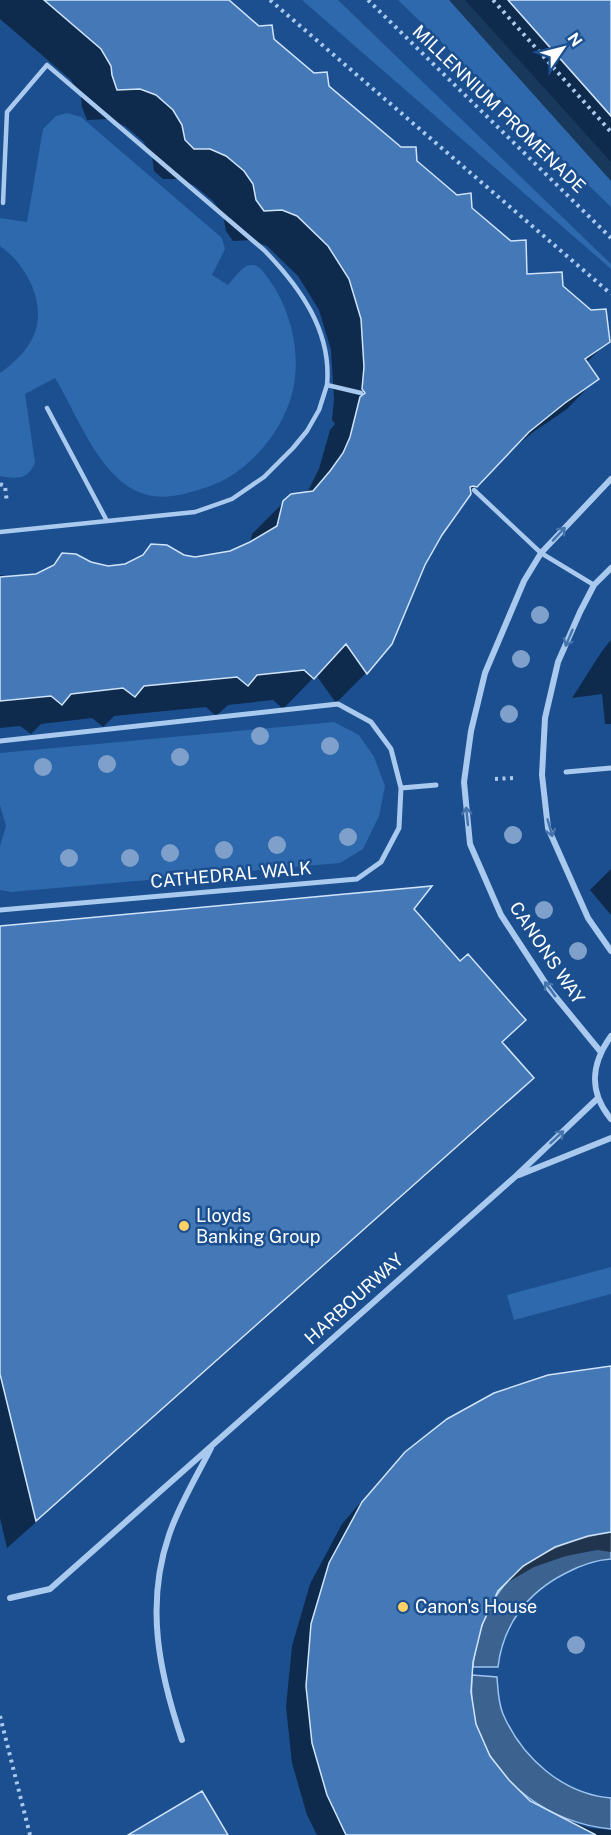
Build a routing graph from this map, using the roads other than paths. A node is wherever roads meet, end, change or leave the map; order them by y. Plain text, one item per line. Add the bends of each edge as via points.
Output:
1 (3, 203) dead end
2 (327, 385) junction
3 (361, 393) dead end
4 (47, 408) dead end
5 (611, 478) edge
6 (474, 490) dead end
7 (106, 521) junction
8 (0, 532) edge
9 (542, 553) junction
10 (611, 568) edge
11 (594, 585) junction
12 (0, 741) edge
13 (611, 768) edge
14 (566, 772) dead end
15 (436, 785) dead end
16 (401, 788) junction
17 (0, 910) edge
18 (611, 951) edge
19 (611, 1036) edge
20 (600, 1051) junction
21 (598, 1098) junction
22 (611, 1119) edge
23 (611, 1138) edge
24 (516, 1176) junction
25 (213, 1445) junction
26 (10, 1598) dead end
27 (182, 1740) dead end

1 - 2 lane via 7,112 47,65 264,250 289,276 311,310 326,349
2 - 3 lane
2 - 7 lane via 307,431 279,463 246,491 195,512
4 - 7 lane
9 -> 5 street, CANONS WAY
6 - 9 lane
7 - 8 lane
9 - 11 lane
20 -> 9 street, CANONS WAY via 550,990 501,915 470,844 464,782 485,673 519,590
10 - 11 street
11 -> 18 street via 558,662 545,718 542,775 548,828 588,918
12 - 16 street, CATHEDRAL WALK via 338,704 371,722 391,749
13 - 14 street
15 - 16 street
16 - 17 street, CATHEDRAL WALK via 399,828 381,862 357,879
19 - 20 street
20 - 21 street via 594,1074
21 - 22 street
24 -> 21 street, HARBOURWAY
23 - 24 street, HARBOURWAY
24 - 25 street, HARBOURWAY
25 - 26 street, HARBOURWAY via 50,1589
25 - 27 street, HARBOURWAY via 170,1533 158,1573 158,1647

